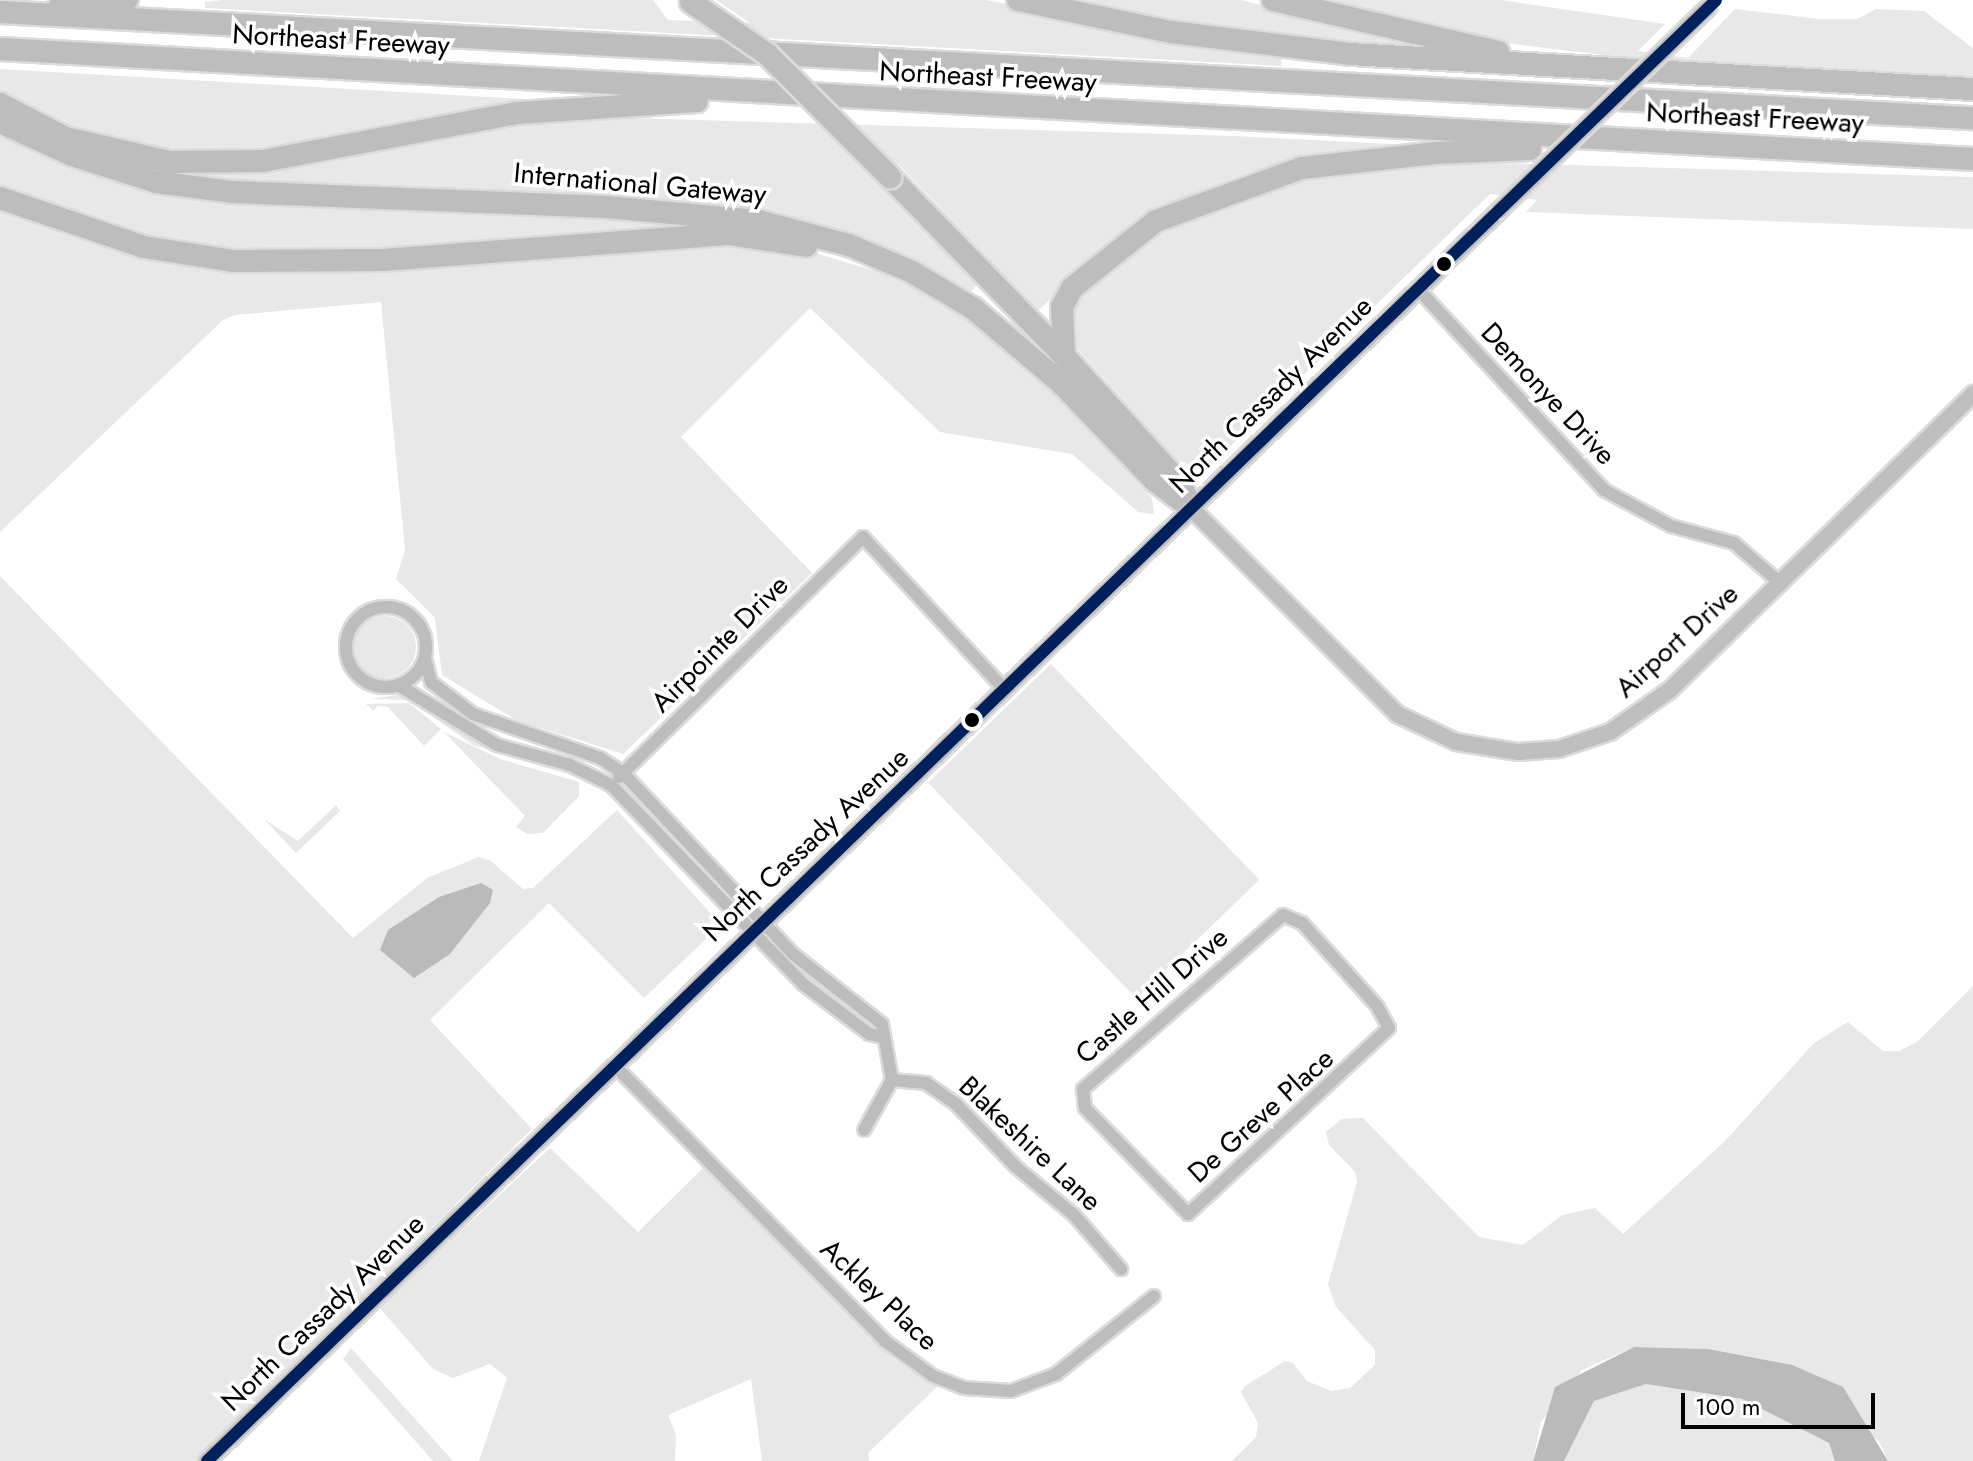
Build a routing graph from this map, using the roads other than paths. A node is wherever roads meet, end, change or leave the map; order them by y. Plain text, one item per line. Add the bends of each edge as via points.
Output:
1 (127, 0) edge
2 (1018, 0) edge
3 (1273, 0) edge
4 (688, 1) edge
5 (1712, 4) edge
6 (0, 11) edge
7 (3, 50) edge
8 (1569, 66) junction
9 (1973, 89) edge
10 (794, 95) junction
11 (0, 104) edge
12 (1973, 118) edge
13 (0, 122) edge
14 (1637, 141) junction
15 (1973, 159) edge
16 (0, 198) edge
17 (912, 272) junction
18 (1418, 289) junction
19 (1064, 356) junction
20 (1973, 394) edge
21 (1191, 508) junction
22 (1779, 582) junction
23 (425, 658) junction
24 (398, 685) junction
25 (1006, 691) junction
26 (623, 773) junction
27 (611, 785) junction
28 (758, 926) junction
29 (1389, 1028) joint
30 (882, 1037) junction
31 (615, 1066) junction
32 (892, 1080) junction
33 (864, 1130) dead end
34 (1130, 1158) joint
35 (1121, 1269) dead end
36 (1154, 1296) dead end
37 (207, 1461) edge

1 - 6 highway
2 - 8 highway via 1265,46
3 - 8 highway
4 - 19 highway, bridge via 768,55
5 - 18 main road, North Cassady Avenue, bridge
6 - 12 highway, Northeast Freeway
7 - 10 highway, Northeast Freeway
8 - 9 highway
10 - 11 highway via 518,113 263,161 169,162 66,138
10 - 14 highway, Northeast Freeway
13 - 17 highway, International Gateway via 72,155 156,182 233,192 607,207 758,221 849,245
14 - 15 highway, Northeast Freeway
14 - 19 highway via 1435,153 1302,168 1156,221 1072,288 1062,307
16 - 17 highway via 144,247 233,261 383,260 728,234 847,252
17 - 21 highway, International Gateway via 985,319 1062,384 1154,480
18 - 21 main road, North Cassady Avenue
18 - 22 street, Demonye Drive via 1604,490 1671,526 1734,543
19 - 21 highway via 1178,481
20 - 22 main road, Airport Drive
21 - 22 main road, Airport Drive via 1397,714 1431,734 1488,749 1559,749 1640,715
21 - 25 main road, North Cassady Avenue
23 - 24 street via 410,679
23 - 24 street via 424,632 407,612 381,606 357,618 345,641 351,667 371,684
23 - 26 street via 431,682 473,714 600,758
24 - 27 street via 497,745 570,765
25 - 26 street, Airpointe Drive via 863,537
25 - 28 main road, North Cassady Avenue
26 - 27 street, Airpointe Drive
26 - 28 street
27 - 28 street
28 - 30 street via 803,984 869,1034
28 - 30 street via 882,1024
28 - 31 main road, North Cassady Avenue
29 - 34 street, De Greve Place via 1188,1214
29 - 34 street, Castle Hill Drive via 1377,1006 1302,923 1283,915 1083,1089 1085,1108
30 - 32 street
31 - 36 street, Ackley Place via 880,1336 933,1376 964,1388 1011,1391 1056,1374
31 - 37 main road, North Cassady Avenue
32 - 33 street
32 - 35 street, Blakeshire Lane via 926,1083 955,1103 1016,1167 1074,1215

